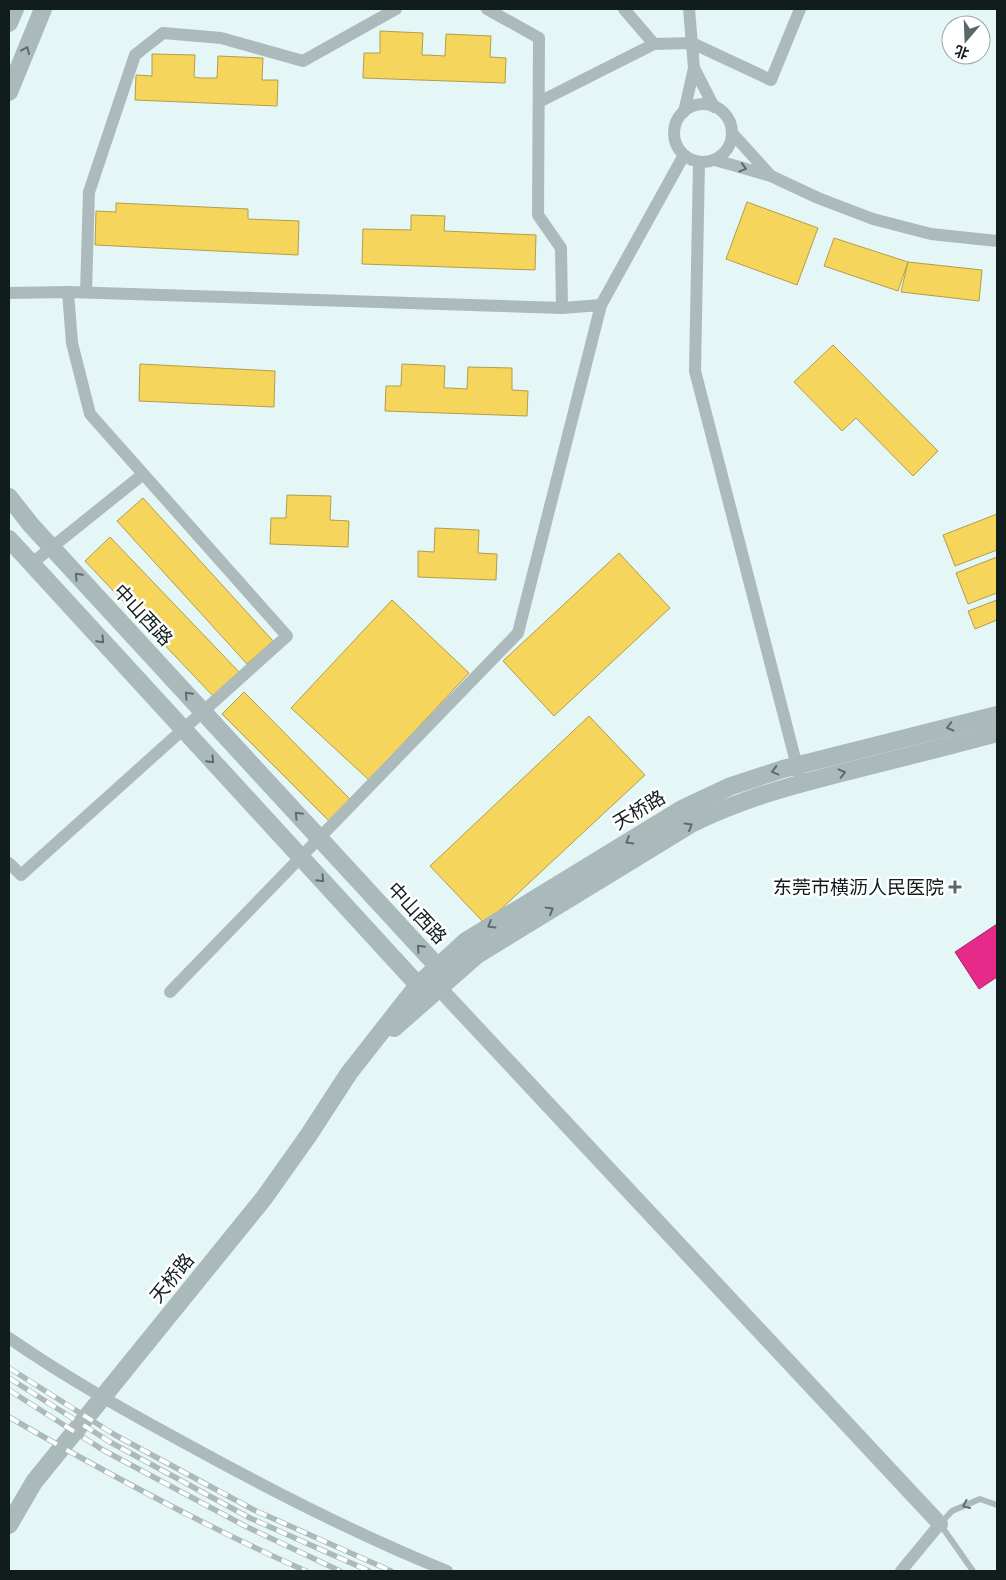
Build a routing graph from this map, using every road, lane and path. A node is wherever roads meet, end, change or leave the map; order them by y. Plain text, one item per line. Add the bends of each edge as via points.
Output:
1 (15, 9) edge
2 (44, 9) edge
3 (396, 9) edge
4 (487, 9) edge
5 (624, 9) edge
6 (689, 9) edge
7 (800, 9) edge
8 (9, 23) edge
9 (692, 43) junction
10 (654, 44) junction
11 (694, 68) junction
12 (9, 92) edge
13 (539, 102) junction
14 (714, 107) junction
15 (684, 112) junction
16 (732, 133) junction
17 (684, 155) junction
18 (715, 160) junction
19 (699, 162) junction
20 (772, 176) junction
21 (997, 240) edge
22 (68, 292) junction
23 (86, 292) junction
24 (9, 293) edge
25 (601, 305) junction
26 (562, 308) junction
27 (142, 474) junction
28 (9, 497) edge
29 (9, 540) edge
30 (51, 547) junction
31 (31, 564) junction
32 (202, 712) junction
33 (997, 715) edge
34 (183, 729) junction
35 (997, 733) edge
36 (796, 766) junction
37 (801, 783) junction
38 (319, 838) junction
39 (301, 857) junction
40 (9, 863) edge
41 (438, 967) junction
42 (418, 985) junction
43 (440, 989) junction
44 (170, 992) dead end
45 (365, 1053) junction
46 (9, 1338) edge
47 (997, 1505) edge
48 (940, 1524) junction
49 (9, 1525) edge
50 (447, 1571) edge
51 (901, 1571) edge
52 (973, 1571) edge

1 - 8 main road
12 -> 2 main road
3 - 23 street via 303,61 221,38 163,33 135,55 89,192
4 - 13 street via 539,38
5 - 10 street
6 - 9 street
7 - 9 street via 771,80
9 - 10 street
9 - 11 street
10 - 13 street
11 - 14 street
11 - 15 street
13 - 26 street via 538,214 561,248
14 - 15 street via 698,105
14 - 16 street via 727,118
15 - 17 street via 678,118 674,134 678,149
16 - 18 street via 727,149
16 - 20 street
17 - 19 street
17 - 25 street
18 - 19 street
18 -> 20 street
19 - 36 street via 695,371
20 - 21 street via 873,219 931,234
22 - 23 street
22 - 24 street
22 - 27 street via 72,343 90,414
23 - 26 street
25 - 26 street
25 - 38 street via 518,634
27 - 30 street
27 - 32 street via 287,636
28 - 30 main road, 中山西路
29 - 31 main road
30 - 31 street
32 -> 30 main road, 中山西路
31 -> 34 main road
32 - 34 street
38 -> 32 main road, 中山西路
33 -> 36 main road, 天桥路
34 -> 39 main road
34 - 40 street via 21,875
37 -> 35 main road, 天桥路
36 - 37 street
36 -> 41 main road, 天桥路 via 731,786 682,809 466,941
43 -> 37 main road, 天桥路 via 477,955 691,824 738,802
38 - 39 street
41 -> 38 main road, 中山西路
39 -> 42 main road
39 - 44 street
41 - 42 main road, 天桥路
41 - 43 main road, 中山西路
42 - 43 main road
42 - 45 main road, 天桥路
43 - 45 main road, 天桥路
43 - 48 street
45 - 49 main road, 天桥路 via 275,1183 34,1482
46 - 50 street via 59,1372 240,1473 345,1526
47 -> 48 lane via 980,1499 952,1512
48 - 51 street
48 - 52 lane

